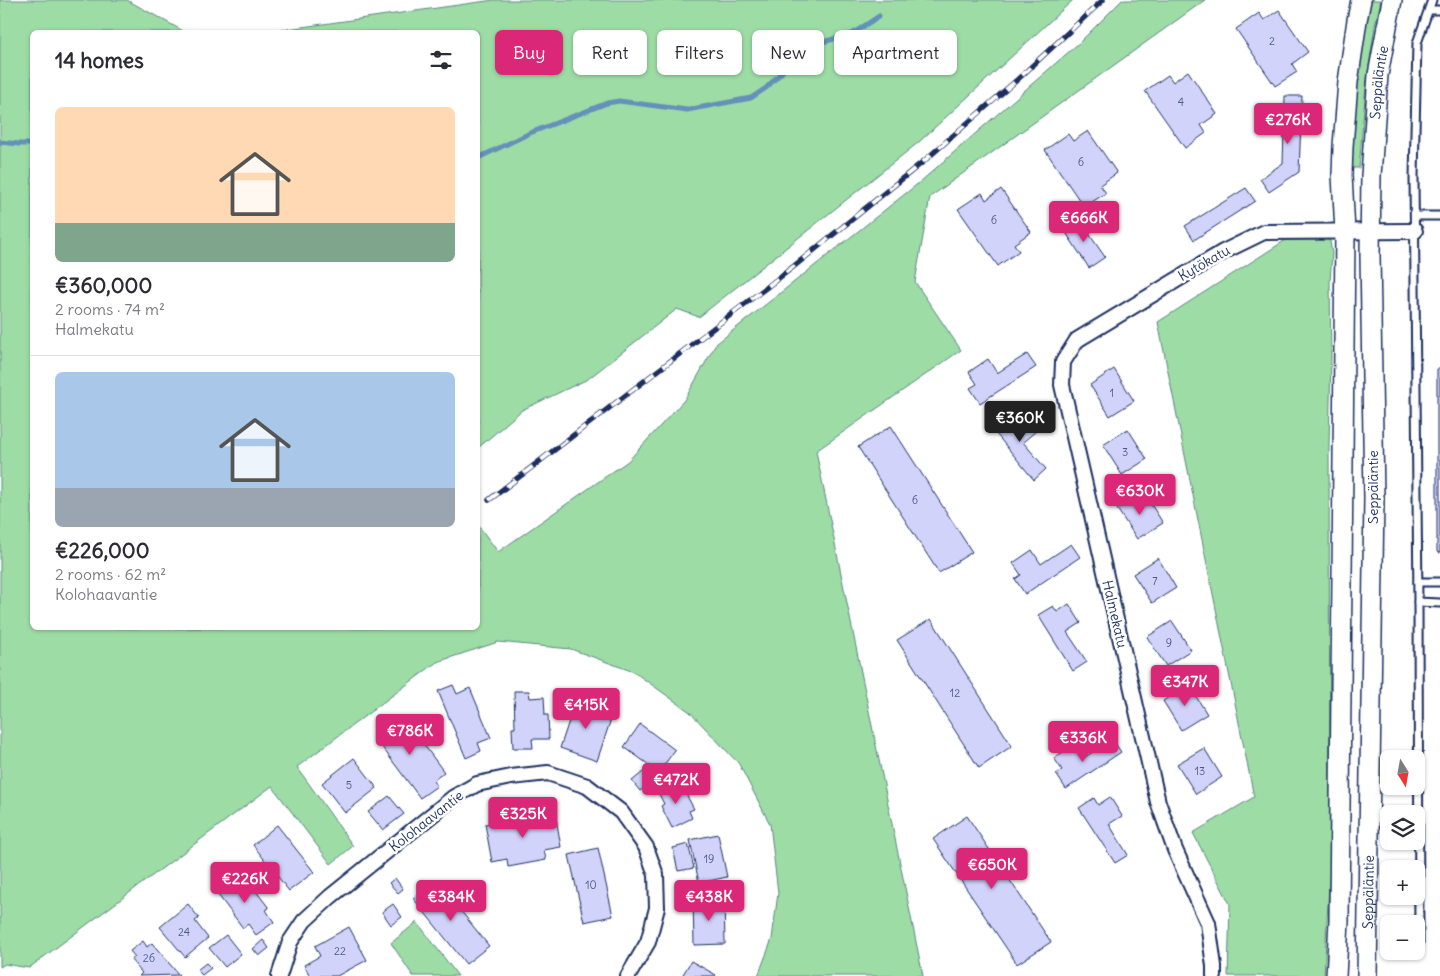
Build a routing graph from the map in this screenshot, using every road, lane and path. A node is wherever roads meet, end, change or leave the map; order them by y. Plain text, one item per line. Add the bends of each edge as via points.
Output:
1 (1361, 0) edge
2 (1392, 0) edge
3 (1432, 0) edge
4 (1430, 10) junction
5 (1440, 10) edge
6 (1415, 216) junction
7 (1440, 216) edge
8 (1372, 231) junction
9 (1415, 231) junction
10 (1344, 232) junction
11 (1062, 362) joint
12 (1418, 582) junction
13 (1440, 582) edge
14 (1418, 602) junction
15 (1440, 603) edge
16 (1419, 915) edge
17 (279, 976) edge
18 (628, 976) edge
19 (1214, 976) edge
20 (1336, 976) edge
21 (1367, 976) edge

1 - 10 main road, Seppäläntie via 1342,146
2 - 8 main road, Seppäläntie via 1378,75 1371,176
3 - 4 lane
4 - 5 lane
4 - 6 lane via 1417,43
6 - 7 lane
6 - 9 lane
8 - 9 street, Kytökatu
8 - 10 street, Kytökatu
8 - 21 main road, Seppäläntie via 1374,498
9 - 12 lane
10 - 11 street, Kytökatu via 1264,232 1223,252 1077,340
10 - 20 main road, Seppäläntie
11 - 19 street, Halmekatu via 1062,385 1158,802 1175,850 1208,923
12 - 13 lane
12 - 14 lane
14 - 15 lane
14 - 16 lane
17 - 18 street, Kolohaavantie via 290,942 304,921 454,797 476,784 548,773 587,786 621,812 646,847 656,875 658,908 648,942

